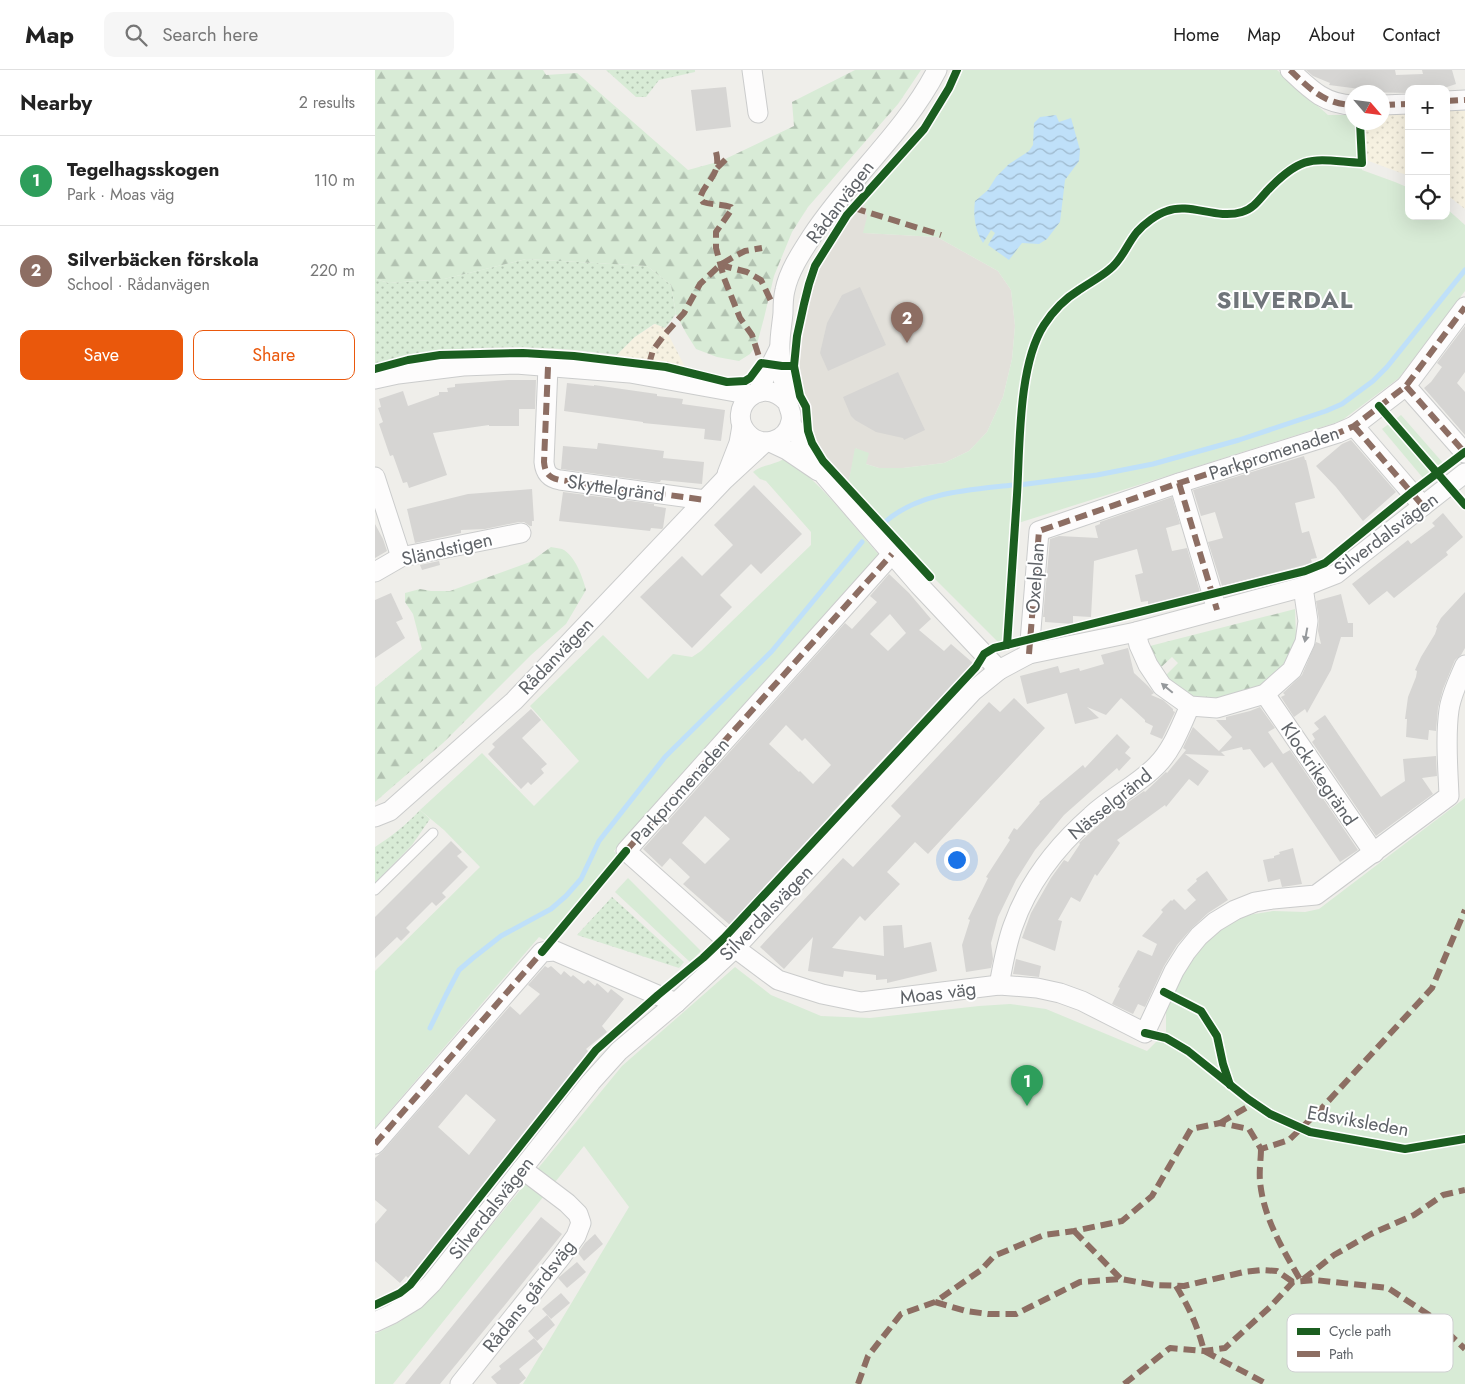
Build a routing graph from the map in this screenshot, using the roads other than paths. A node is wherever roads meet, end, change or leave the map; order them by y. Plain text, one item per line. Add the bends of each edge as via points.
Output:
1 (752, 70) edge
2 (937, 70) edge
3 (1290, 70) edge
4 (1465, 100) edge
5 (1450, 102) edge
6 (1345, 104) edge
7 (1405, 104) edge
8 (1390, 105) edge
9 (758, 113) dead end
10 (1465, 307) edge
11 (779, 349) junction
12 (548, 367) junction
13 (375, 379) edge
14 (1406, 386) junction
15 (706, 387) junction
16 (755, 393) junction
17 (787, 402) junction
18 (741, 421) junction
19 (791, 424) junction
20 (1354, 426) junction
21 (767, 442) junction
22 (1465, 453) edge
23 (1465, 473) edge
24 (825, 476) junction
25 (375, 477) edge
26 (724, 480) junction
27 (1179, 483) junction
28 (705, 500) junction
29 (1423, 506) junction
30 (1039, 532) joint
31 (521, 533) dead end
32 (892, 554) junction
33 (401, 557) junction
34 (375, 572) edge
35 (1303, 587) junction
36 (1217, 610) junction
37 (1136, 632) junction
38 (1029, 654) junction
39 (1465, 665) edge
40 (999, 670) junction
41 (1265, 694) junction
42 (1190, 706) junction
43 (375, 817) edge
44 (433, 833) dead end
45 (626, 851) joint
46 (1374, 853) junction
47 (375, 890) edge
48 (735, 948) junction
49 (999, 985) junction
50 (676, 1002) junction
51 (375, 1144) edge
52 (522, 1169) junction
53 (375, 1322) edge
54 (460, 1384) edge

1 - 9 street
2 - 11 street, Rådanvägen via 917,105 825,216 792,269 785,291
3 - 6 street via 1330,102
4 - 5 street
7 - 8 street
10 - 14 street, Parkpromenaden
11 - 16 street, Rådanvägen
11 - 17 street, Rådanvägen
12 - 13 street via 516,364 463,366
12 - 15 street via 630,373
12 - 28 street, Skyttelgränd via 544,462 548,475 553,479
14 - 20 street, Parkpromenaden
14 - 22 street
15 - 16 street
15 - 18 street via 734,408
16 - 17 street via 769,391
16 - 18 street, Rådanvägen via 745,402
17 - 19 street, Rådanvägen via 792,415
18 - 21 street via 752,438
18 - 26 street, Rådanvägen via 739,442
19 - 21 street, Rådanvägen via 780,438
19 - 24 street
20 - 27 street, Parkpromenaden
20 - 29 street
21 - 24 street via 787,450
21 - 26 street, Rådanvägen
23 - 29 street, Silverdalsvägen
24 - 32 street
25 - 33 street
26 - 28 street, Rådanvägen
27 - 30 street, Parkpromenaden
27 - 36 street
28 - 43 street, Rådanvägen via 514,701 390,811
29 - 35 street, Silverdalsvägen via 1336,574
30 - 38 street, Oxelplan
31 - 33 street, Sländstigen
32 - 40 street
32 - 45 street, Parkpromenaden
33 - 34 street, Sländstigen
35 - 36 street, Silverdalsvägen
35 -> 41 street via 1308,621 1305,642 1292,670
36 - 37 street, Silverdalsvägen
37 - 38 street, Silverdalsvägen
42 -> 37 street via 1162,686 1148,665
38 - 40 street, Silverdalsvägen
39 - 46 street via 1449,708 1449,796
40 - 48 street, Silverdalsvägen via 973,691
41 - 42 street via 1217,708
41 - 46 street, Klockrikegränd
42 - 49 street, Nässelgränd via 1169,750 1158,765 1092,814 1038,875 1013,925
44 - 47 lane
45 - 48 street, Moas väg
46 - 49 street, Moas väg via 1316,895 1255,902 1215,922 1199,936 1174,971 1145,1033 1060,992
48 - 49 street, Moas väg via 778,980 861,1002
48 - 50 street, Silverdalsvägen
50 - 51 street via 555,951 542,952
50 - 52 street, Silverdalsvägen via 619,1051
52 - 53 street, Silverdalsvägen via 432,1283 415,1300
52 - 54 street, Rådans gårdsväg via 567,1203 579,1214 581,1223 561,1257

